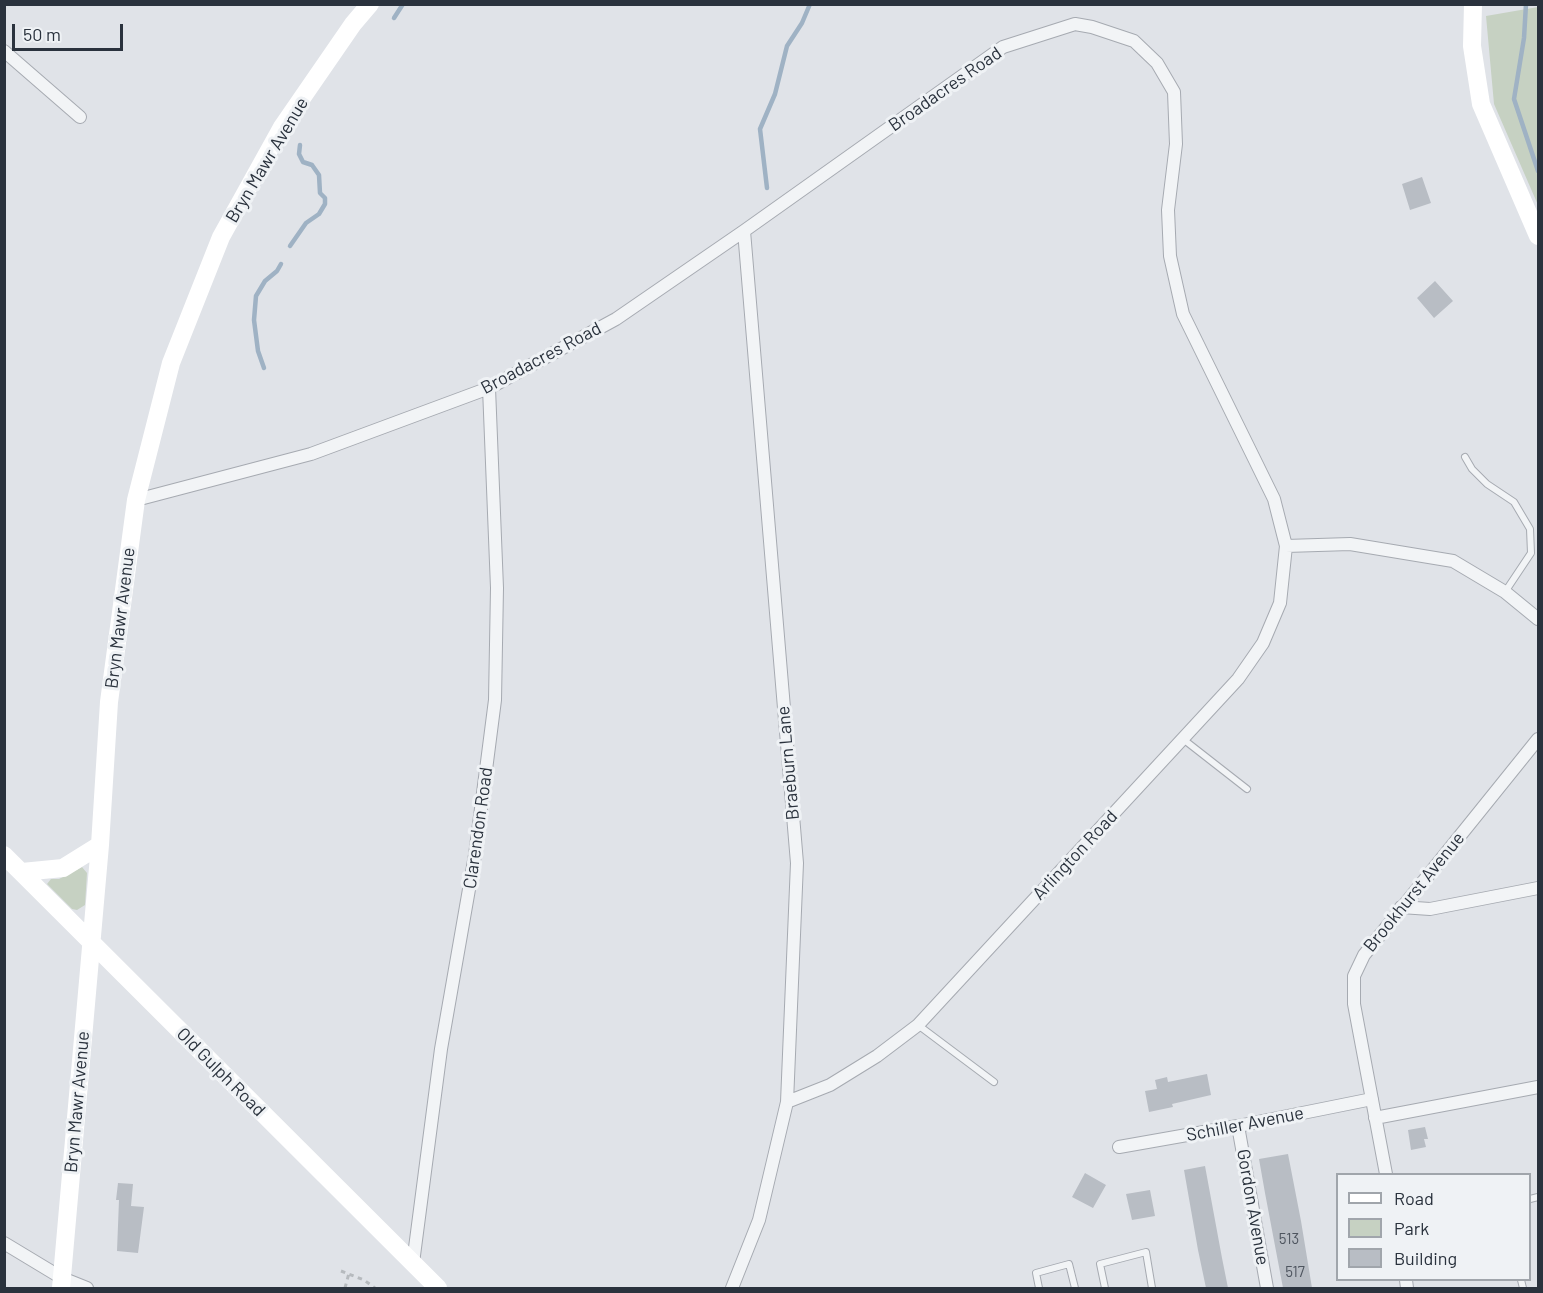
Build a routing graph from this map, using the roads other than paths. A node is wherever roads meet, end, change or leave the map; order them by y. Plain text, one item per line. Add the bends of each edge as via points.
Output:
1 (370, 4) edge
2 (1473, 4) edge
3 (4, 51) edge
4 (80, 117) dead end
5 (744, 231) junction
6 (1539, 236) edge
7 (489, 388) junction
8 (1465, 457) dead end
9 (136, 500) junction
10 (1286, 546) junction
11 (1505, 592) junction
12 (1539, 619) edge
13 (1183, 739) junction
14 (1539, 739) edge
15 (1247, 789) dead end
16 (100, 845) junction
17 (4, 855) edge
18 (22, 872) junction
19 (1539, 888) edge
20 (1401, 908) junction
21 (90, 941) junction
22 (918, 1025) junction
23 (994, 1082) dead end
24 (1539, 1087) edge
25 (1372, 1099) junction
26 (787, 1102) junction
27 (1375, 1118) junction
28 (1238, 1126) junction
29 (1119, 1148) dead end
30 (1386, 1173) edge
31 (4, 1243) edge
32 (413, 1263) junction
33 (62, 1283) edge
34 (87, 1288) edge
35 (438, 1288) edge
36 (732, 1288) edge
37 (1039, 1288) edge
38 (1074, 1288) edge
39 (1105, 1288) edge
40 (1152, 1288) edge
41 (1267, 1288) edge

1 - 9 street, Bryn Mawr Avenue via 282,127 221,237 171,363
2 - 6 street via 1472,46 1481,104
3 - 4 street
5 - 7 street, Broadacres Road via 615,319
5 - 10 street, Broadacres Road via 1003,47 1075,24 1134,41 1157,63 1174,92 1176,144 1168,210 1170,256 1183,314 1274,499
5 - 26 street, Braeburn Lane via 797,863
7 - 9 street, Broadacres Road via 311,454
7 - 32 street, Clarendon Road via 497,588 495,700 475,855 441,1049
8 - 11 lane via 1487,484 1514,502 1530,529 1531,553
9 - 16 street, Bryn Mawr Avenue via 110,702
10 - 11 street via 1350,544 1453,561
10 - 13 street, Arlington Road via 1280,603 1263,644 1238,679
11 - 12 street
13 - 15 lane
13 - 22 street, Arlington Road
14 - 20 street, Brookhurst Avenue
16 - 18 street via 63,868
16 - 21 street, Bryn Mawr Avenue
17 - 18 street, Old Gulph Road
18 - 21 street, Old Gulph Road
19 - 20 street via 1430,909
20 - 25 street, Brookhurst Avenue via 1364,955 1354,975 1354,1004
21 - 32 street, Old Gulph Road
21 - 33 street, Bryn Mawr Avenue
22 - 23 lane
22 - 26 street, Arlington Road via 878,1056 830,1085
24 - 27 street
25 - 27 street, Brookhurst Avenue
25 - 28 street, Schiller Avenue
26 - 36 street, Braeburn Lane via 759,1220
27 - 30 street, Brookhurst Avenue
28 - 29 street, Schiller Avenue
28 - 41 street, Gordon Avenue
31 - 33 street
32 - 35 street, Old Gulph Road
33 - 34 street
37 - 38 lane via 1036,1273 1069,1264
39 - 40 lane via 1100,1264 1146,1252

